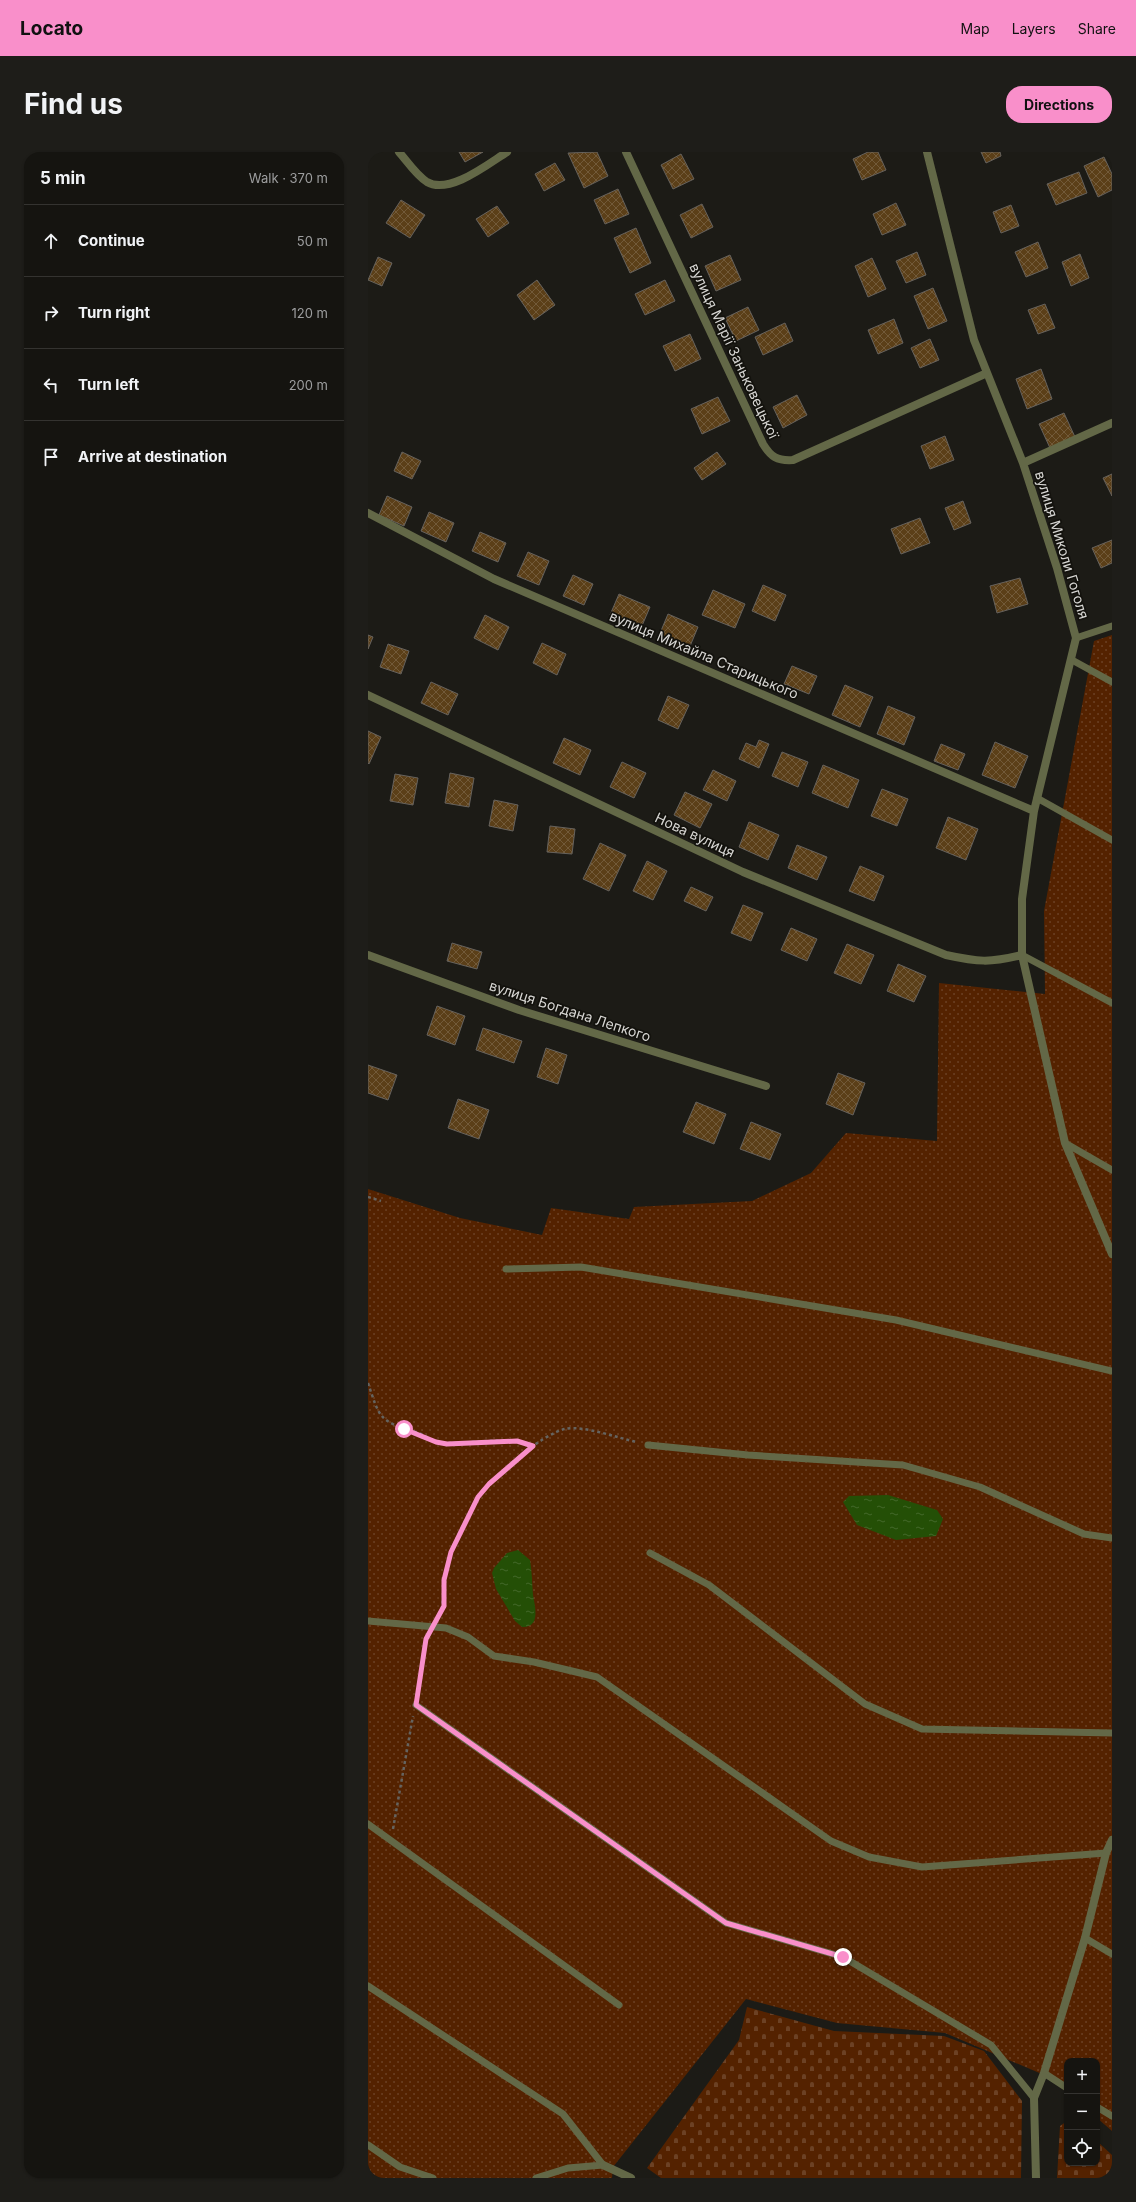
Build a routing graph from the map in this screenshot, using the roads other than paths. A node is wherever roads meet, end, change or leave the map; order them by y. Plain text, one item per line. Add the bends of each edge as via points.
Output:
1 (399, 152) edge
2 (507, 152) edge
3 (626, 152) edge
4 (927, 152) edge
5 (987, 373) junction
6 (1112, 423) edge
7 (1023, 463) junction
8 (368, 513) edge
9 (1112, 626) edge
10 (1076, 638) junction
11 (1072, 660) junction
12 (1112, 682) edge
13 (368, 694) edge
14 (1037, 798) junction
15 (1034, 811) junction
16 (1112, 840) edge
17 (368, 955) edge
18 (1022, 955) junction
19 (1112, 1004) edge
20 (766, 1086) dead end
21 (1065, 1143) junction
22 (1112, 1170) edge
23 (1112, 1254) edge
24 (506, 1269) dead end
25 (1112, 1371) edge
26 (648, 1445) road end
27 (1112, 1538) edge
28 (650, 1553) dead end
29 (368, 1621) edge
30 (416, 1705) road end
31 (1112, 1733) edge
32 (368, 1824) edge
33 (1112, 1840) edge
34 (1106, 1853) junction
35 (1085, 1938) junction
36 (1112, 1954) edge
37 (368, 1986) edge
38 (619, 2005) dead end
39 (1044, 2073) junction
40 (1064, 2086) edge
41 (1034, 2098) junction
42 (1100, 2109) edge
43 (1112, 2116) edge
44 (368, 2145) edge
45 (603, 2164) junction
46 (433, 2178) edge
47 (536, 2178) edge
48 (631, 2178) edge
49 (1036, 2178) edge

1 - 2 street via 425,181 435,186 466,177
3 - 5 street, вулиця Марії Заньковецької via 763,444 772,457 782,461 793,460
4 - 5 street, вулиця Миколи Гоголя via 974,340
5 - 7 street, вулиця Миколи Гоголя
6 - 7 street
7 - 10 street, вулиця Миколи Гоголя via 1057,568
8 - 15 street, вулиця Михайла Старицького via 494,579
9 - 10 lane
10 - 11 street, вулиця Миколи Гоголя
11 - 12 lane
11 - 14 street, вулиця Миколи Гоголя
13 - 18 street, Нова вулиця via 743,872 946,955 978,962
14 - 15 street, вулиця Миколи Гоголя
14 - 16 lane
15 - 18 street, вулиця Миколи Гоголя via 1022,899
17 - 20 street, вулиця Богдана Лепкого via 519,1010
18 - 19 lane
18 - 21 street, вулиця Миколи Гоголя
21 - 22 lane
21 - 23 street, вулиця Миколи Гоголя
24 - 25 lane via 581,1268 896,1320
26 - 27 lane via 903,1465 980,1487 1084,1534
28 - 31 lane via 709,1585 865,1704 922,1728
29 - 34 lane via 446,1628 468,1637 494,1656 534,1662 597,1677 831,1842 868,1857 922,1867
30 - 41 lane via 726,1923 843,1957 991,2045
32 - 38 lane
33 - 34 street
34 - 35 street
35 - 36 lane
35 - 39 street
37 - 45 lane via 563,2114
39 - 40 lane
39 - 41 street
41 - 49 street
42 - 43 lane
44 - 46 lane via 400,2167
45 - 47 lane via 568,2168
45 - 48 street

